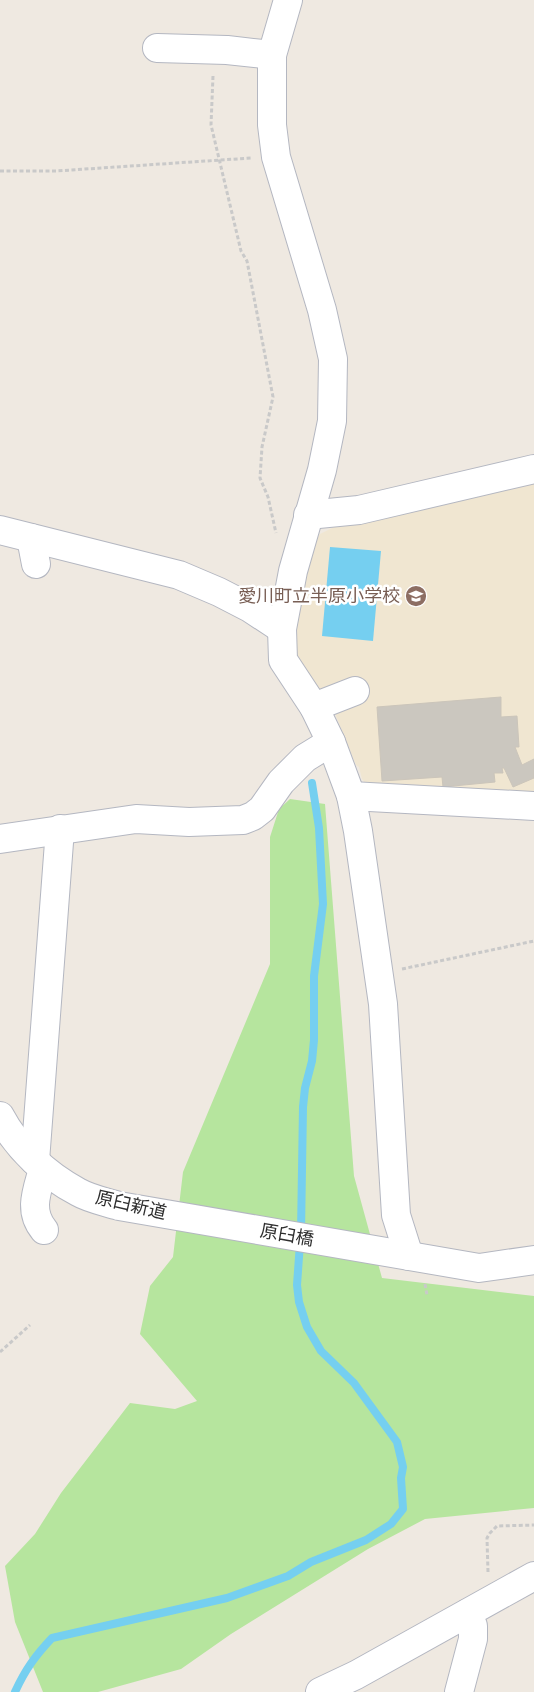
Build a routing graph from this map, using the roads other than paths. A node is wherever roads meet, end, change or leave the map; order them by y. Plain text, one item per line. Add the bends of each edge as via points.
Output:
1 (288, 0) edge
2 (157, 48) dead end
3 (272, 56) junction
4 (534, 469) edge
5 (308, 515) junction
6 (0, 530) edge
7 (282, 629) junction
8 (355, 691) dead end
9 (314, 707) junction
10 (331, 742) junction
11 (352, 796) junction
12 (534, 806) edge
13 (60, 829) junction
14 (0, 839) edge
15 (0, 1116) edge
16 (39, 1165) junction
17 (175, 1215) joint
18 (44, 1230) dead end
19 (404, 1255) junction
20 (534, 1260) edge
21 (534, 1576) edge
22 (477, 1608) junction
23 (320, 1692) edge
24 (459, 1692) edge

1 - 3 street
2 - 3 street
3 - 5 street via 272,125 276,156 322,310 333,359 332,421
4 - 5 street via 359,510
5 - 7 street
6 - 7 street via 33,551 179,575 250,608
7 - 9 street via 283,660
8 - 9 street
9 - 10 street
10 - 11 street
10 - 13 street via 305,758 262,809 243,820 189,822 136,819
11 - 12 street
11 - 19 street via 380,974 396,1215
13 - 14 street
13 - 16 street
15 - 16 street, 原臼新道 via 9,1132
16 - 17 street, 原臼新道 via 78,1193 119,1206
16 - 18 street via 35,1212
17 - 19 street, 原臼橋
19 - 20 street via 479,1268
21 - 22 street
22 - 23 street via 356,1676
22 - 24 street via 473,1639

